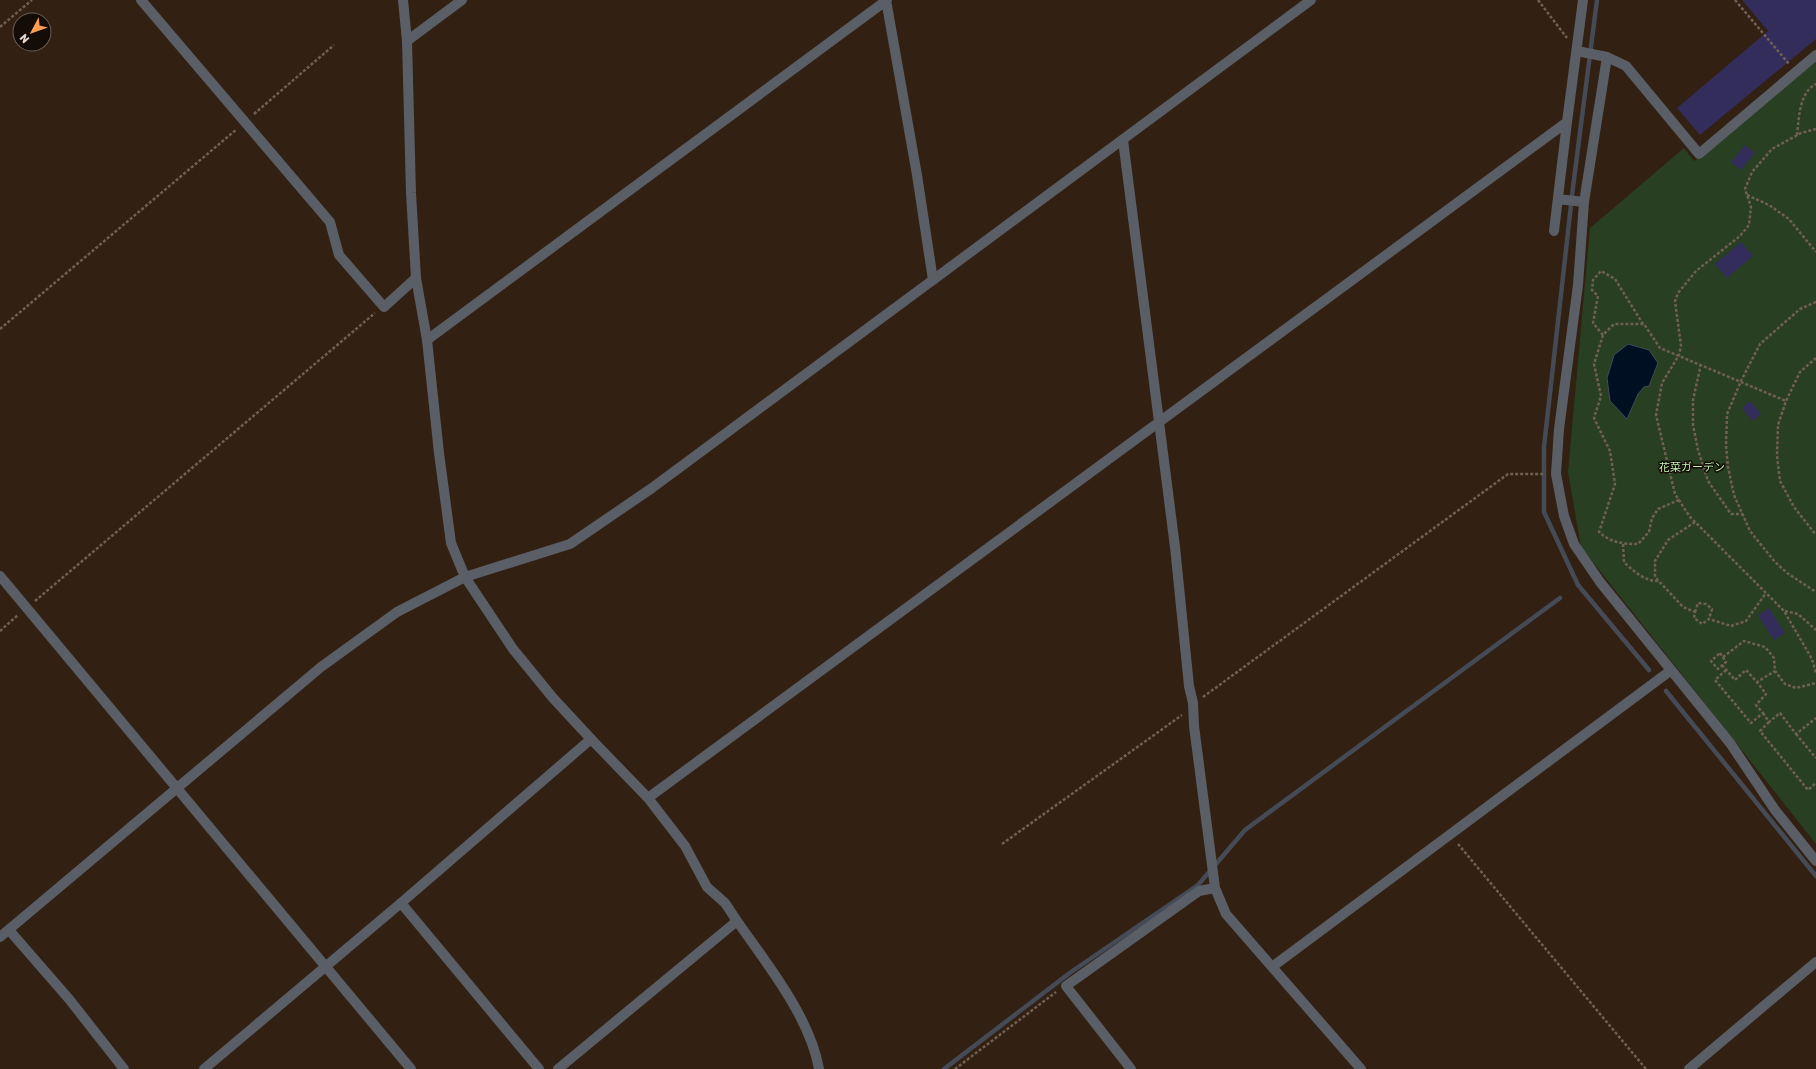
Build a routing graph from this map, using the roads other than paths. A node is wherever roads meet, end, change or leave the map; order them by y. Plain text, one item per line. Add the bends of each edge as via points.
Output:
1 (142, 0) edge
2 (403, 0) edge
3 (462, 0) edge
4 (886, 0) edge
5 (1311, 0) edge
6 (1583, 0) edge
7 (407, 41) junction
8 (1576, 51) junction
9 (1816, 55) edge
10 (1603, 56) junction
11 (1567, 122) junction
12 (1123, 140) junction
13 (1565, 200) junction
14 (1584, 202) junction
15 (1554, 231) dead end
16 (416, 278) junction
17 (933, 280) junction
18 (427, 340) junction
19 (1159, 422) junction
20 (0, 576) edge
21 (465, 577) junction
22 (1670, 671) junction
23 (591, 739) junction
24 (176, 787) junction
25 (648, 798) junction
26 (1816, 861) edge
27 (1215, 888) junction
28 (401, 903) junction
29 (737, 921) junction
30 (9, 930) junction
31 (0, 937) edge
32 (1816, 962) edge
33 (325, 966) junction
34 (1272, 967) junction
35 (124, 1069) edge
36 (204, 1069) edge
37 (411, 1069) edge
38 (539, 1069) edge
39 (558, 1069) edge
40 (819, 1069) edge
41 (1131, 1069) edge
42 (1361, 1069) edge
43 (1689, 1069) edge

1 - 16 street via 330,222 339,255 384,307
2 - 7 street
3 - 7 street
4 - 17 street via 918,175
4 - 18 street
5 - 12 street
6 - 8 street
7 - 16 street
8 - 10 street
8 - 11 street
9 - 10 street via 1699,154 1626,66
10 - 14 street
11 - 13 street
11 - 19 street
12 - 17 street
12 - 19 street
13 - 14 street
13 - 15 street
14 - 22 street via 1578,285 1559,429 1556,474 1564,516 1574,544 1600,582
16 - 18 street
17 - 21 street via 652,488 570,544
18 - 21 street via 438,453 451,544
19 - 25 street
19 - 27 street
20 - 24 street
21 - 23 street via 513,649
21 - 24 street via 397,612 320,667
22 - 26 street via 1730,743 1775,810
22 - 34 street
23 - 25 street
23 - 28 street
24 - 30 street
24 - 33 street
25 - 29 street via 685,846 707,887 725,903
27 - 34 street via 1226,914
27 - 41 street via 1199,891 1066,986
28 - 33 street
28 - 38 street
29 - 39 street
29 - 40 street via 808,1030
30 - 31 street
30 - 35 street via 69,999
32 - 43 street
33 - 36 street
33 - 37 street
34 - 42 street

